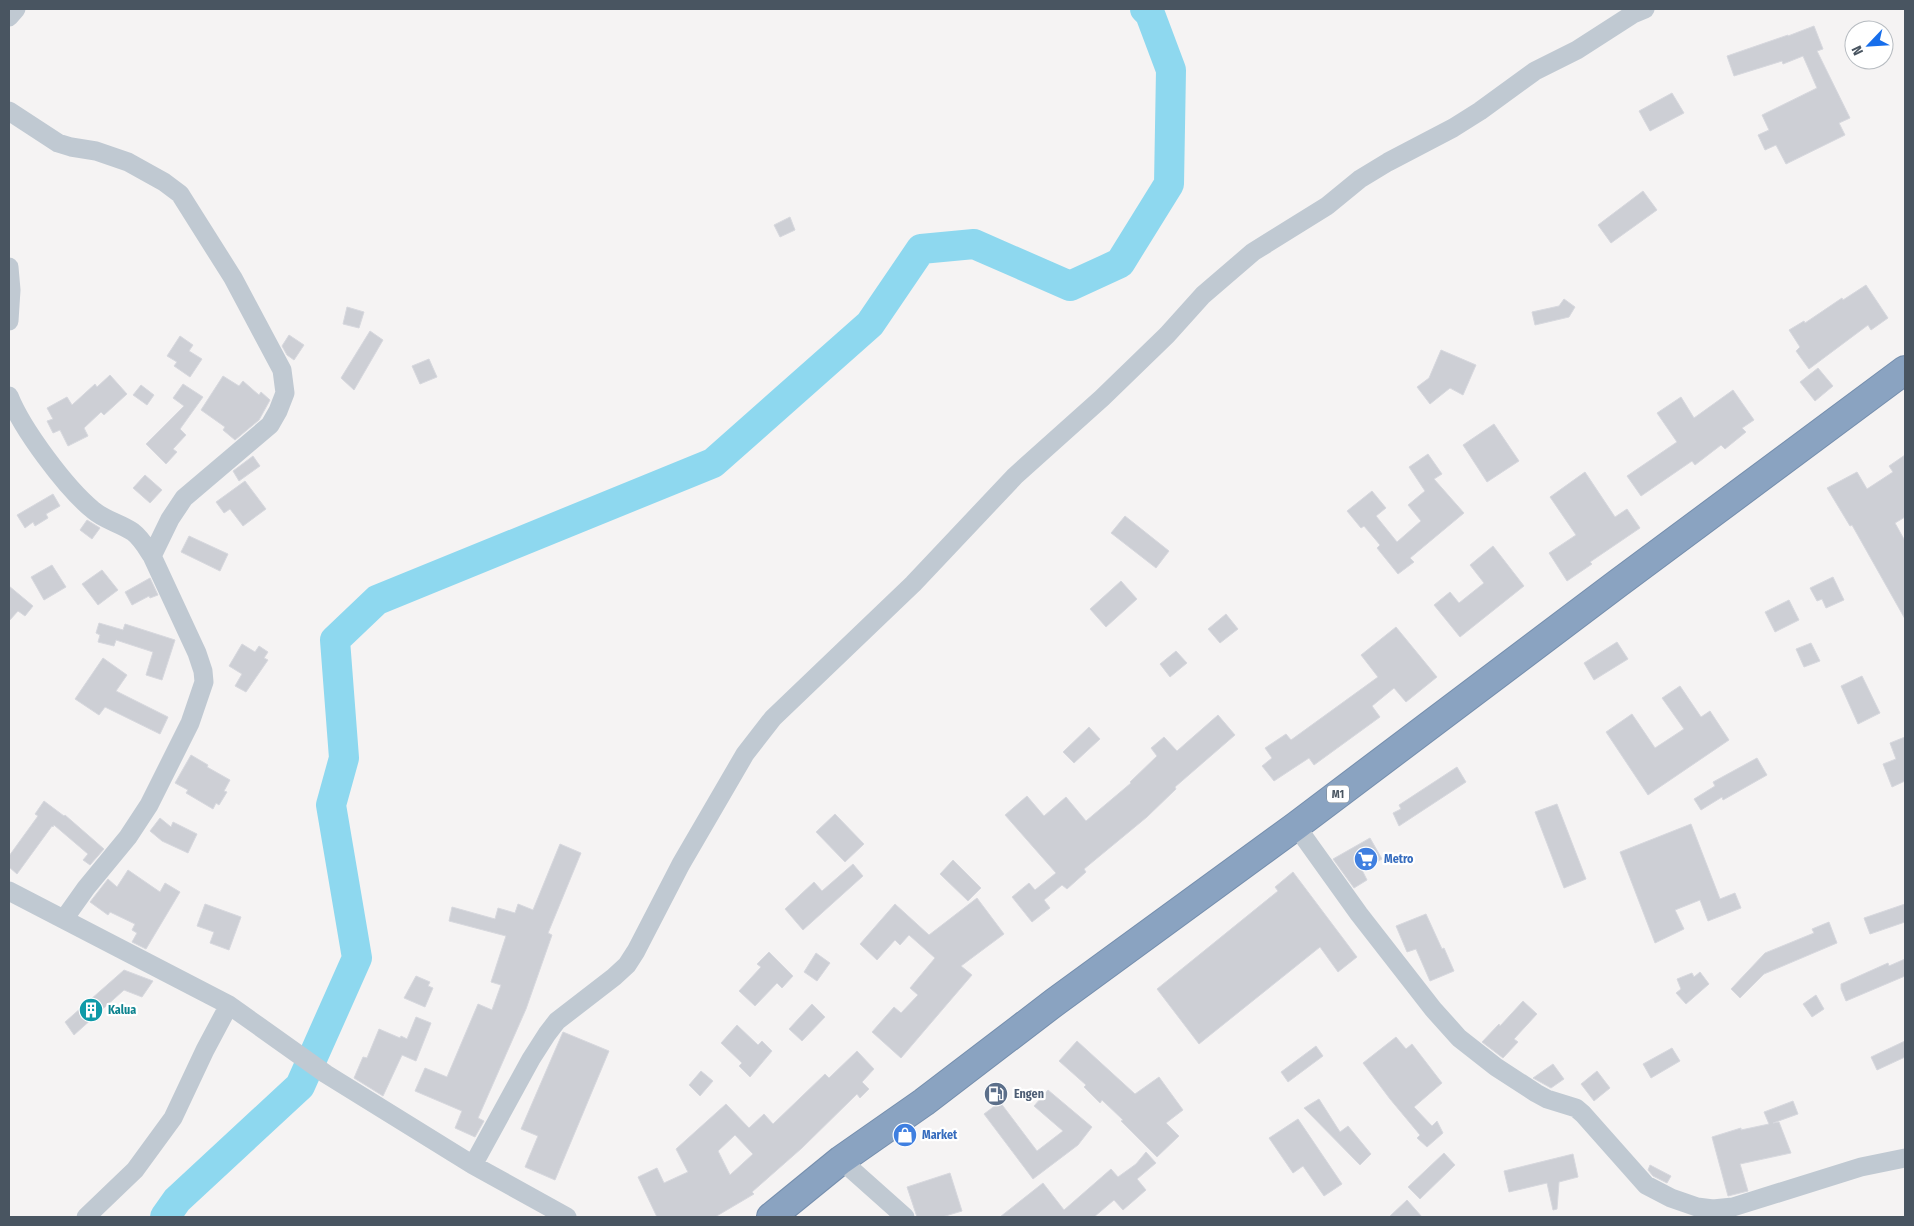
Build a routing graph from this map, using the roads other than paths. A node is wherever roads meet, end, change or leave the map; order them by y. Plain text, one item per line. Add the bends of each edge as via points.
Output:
1 (16, 9) edge
2 (1645, 9) edge
3 (9, 17) edge
4 (9, 111) edge
5 (9, 267) edge
6 (9, 322) edge
7 (1905, 370) edge
8 (9, 396) edge
9 (152, 556) junction
10 (1296, 826) junction
11 (9, 891) edge
12 (64, 919) junction
13 (229, 1005) junction
14 (1905, 1158) edge
15 (841, 1160) junction
16 (473, 1165) junction
17 (86, 1217) edge
18 (567, 1217) edge
19 (771, 1217) edge
20 (905, 1217) edge

1 - 3 street
2 - 16 street via 1535,71 1453,128 1360,179 1327,206 1253,252 1202,295 1148,354 1015,476 913,584 768,724 745,754 627,965 557,1021 530,1060
4 - 9 street via 58,142 128,162 180,194 233,278 282,370 285,393 270,424 184,498
5 - 6 street
7 - 10 highway, M1
8 - 9 street via 33,438 74,493 93,511 132,531
9 - 12 street via 197,653 204,671 204,682 190,723 149,805
10 - 14 street via 1359,914 1433,1009 1460,1038 1536,1093 1576,1108 1646,1185 1671,1198 1713,1209 1732,1207
10 - 15 highway, M1
11 - 12 street
12 - 13 street
13 - 16 street via 326,1074
13 - 17 street via 173,1118 135,1170
15 - 19 highway, M1
15 - 20 street
16 - 18 street

